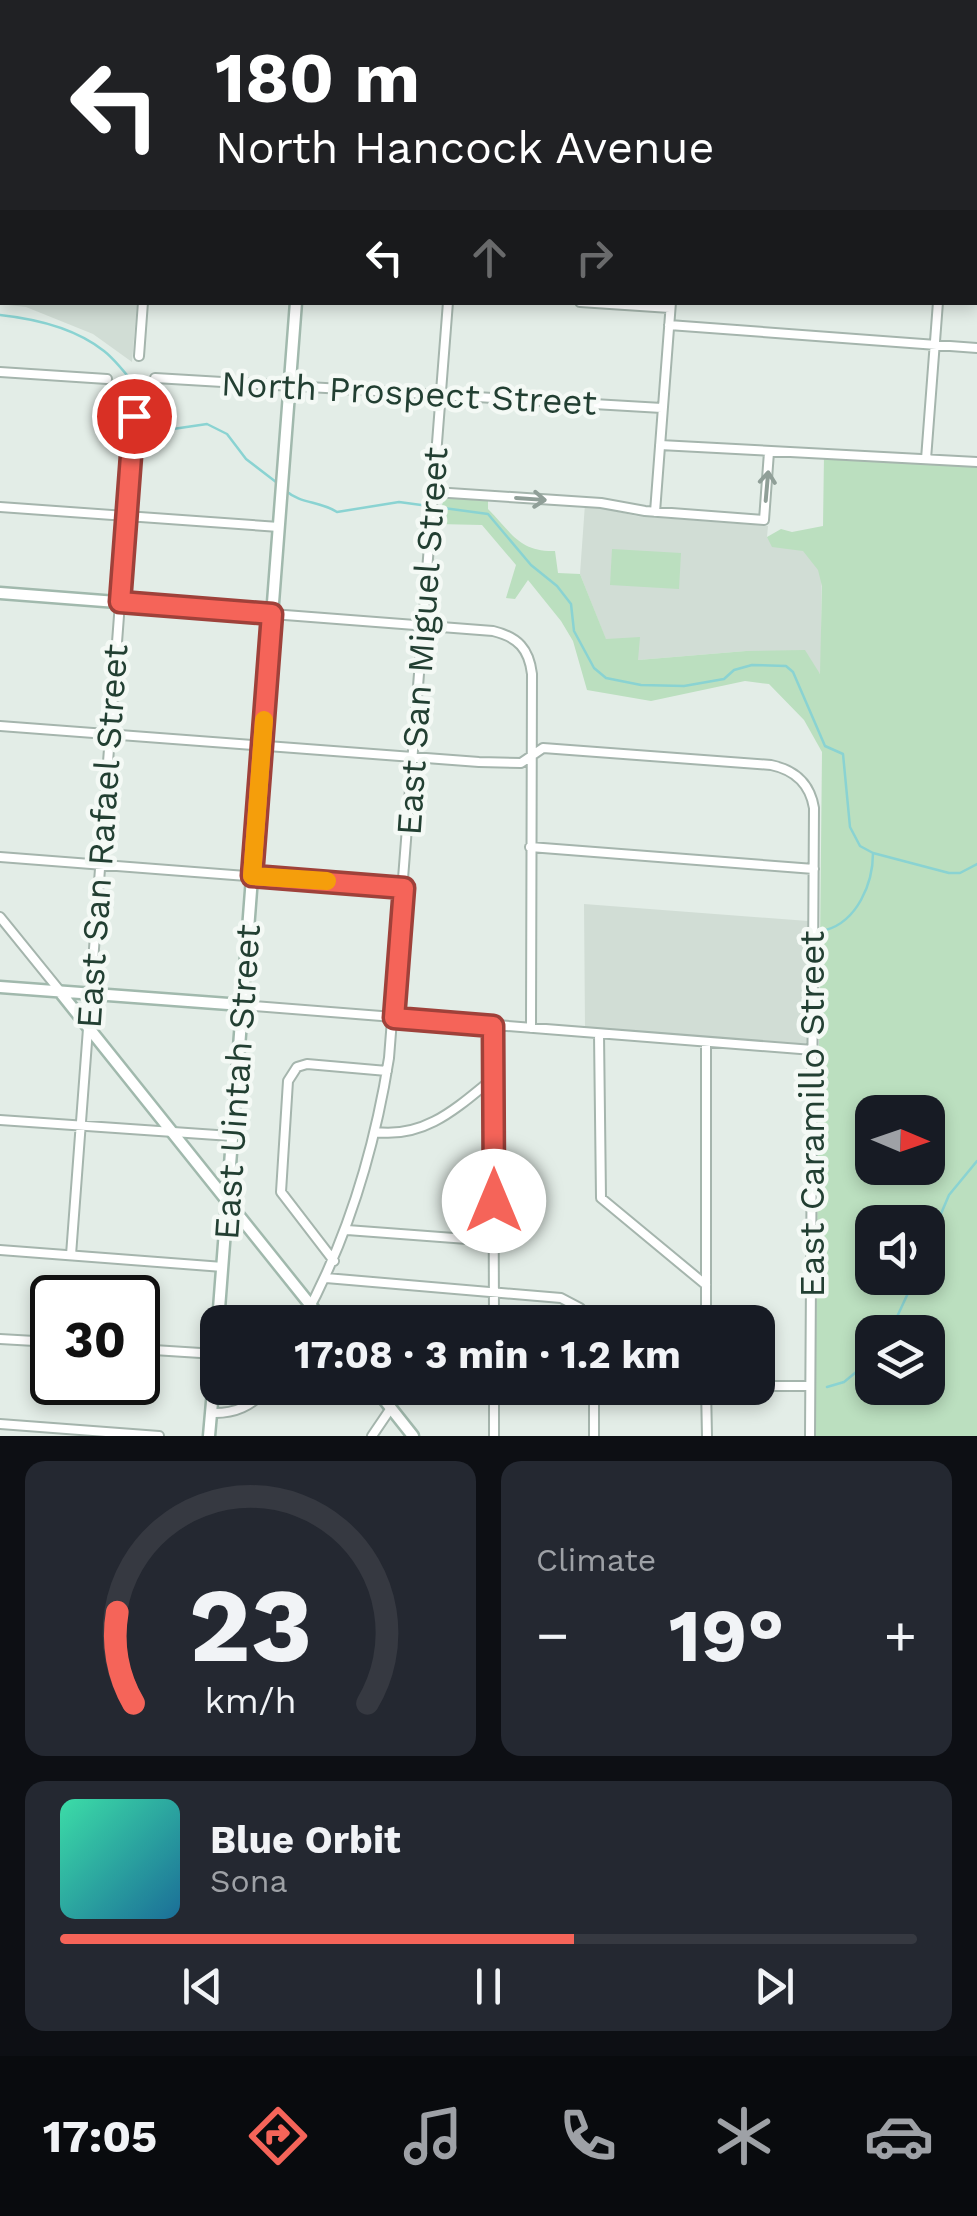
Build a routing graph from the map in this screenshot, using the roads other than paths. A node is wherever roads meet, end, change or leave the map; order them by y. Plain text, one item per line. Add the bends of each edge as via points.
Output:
1 (142, 305) edge
2 (296, 305) edge
3 (448, 305) edge
4 (671, 305) edge
5 (938, 305) edge
6 (669, 325) junction
7 (935, 345) junction
8 (977, 348) edge
9 (139, 356) dead end
10 (0, 372) edge
11 (155, 378) dead end
12 (107, 379) dead end
13 (289, 386) junction
14 (441, 396) junction
15 (662, 408) junction
16 (134, 416) dead end
17 (660, 445) junction
18 (769, 452) junction
19 (926, 458) junction
20 (977, 462) edge
21 (433, 502) junction
22 (0, 506) edge
23 (655, 512) junction
24 (126, 517) junction
25 (279, 522) junction
26 (0, 594) edge
27 (120, 602) junction
28 (272, 614) junction
29 (424, 626) junction
30 (0, 726) edge
31 (110, 734) junction
32 (262, 746) junction
33 (532, 754) junction
34 (414, 757) junction
35 (530, 847) junction
36 (0, 857) edge
37 (100, 864) junction
38 (814, 869) junction
39 (252, 876) junction
40 (404, 888) junction
41 (0, 917) edge
42 (0, 987) edge
43 (60, 992) junction
44 (90, 994) junction
45 (242, 1006) junction
46 (394, 1018) junction
47 (493, 1026) junction
48 (530, 1028) junction
49 (88, 1029) junction
50 (600, 1034) junction
51 (706, 1042) junction
52 (813, 1050) junction
53 (106, 1051) junction
54 (85, 1059) junction
55 (387, 1071) junction
56 (494, 1082) junction
57 (0, 1120) edge
58 (80, 1126) junction
59 (174, 1132) junction
60 (376, 1132) junction
61 (231, 1136) junction
62 (227, 1198) junction
63 (347, 1230) junction
64 (255, 1234) junction
65 (494, 1241) junction
66 (224, 1243) junction
67 (0, 1250) edge
68 (70, 1255) junction
69 (334, 1261) junction
70 (223, 1267) junction
71 (326, 1278) junction
72 (706, 1286) junction
73 (494, 1291) junction
74 (220, 1305) edge
75 (311, 1305) edge
76 (312, 1305) edge
77 (494, 1305) edge
78 (574, 1305) edge
79 (706, 1305) edge
80 (0, 1338) edge
81 (30, 1340) edge
82 (160, 1350) edge
83 (200, 1353) edge
84 (775, 1386) edge
85 (810, 1386) junction
86 (213, 1405) edge
87 (248, 1405) edge
88 (389, 1405) edge
89 (494, 1405) edge
90 (594, 1405) edge
91 (706, 1405) edge
92 (391, 1408) junction
93 (212, 1413) junction
94 (0, 1424) edge
95 (159, 1436) edge
96 (210, 1436) edge
97 (372, 1436) edge
98 (413, 1436) edge
99 (494, 1436) edge
100 (594, 1436) edge
101 (706, 1436) edge
102 (810, 1436) edge

1 - 9 street
2 - 13 main road, East Uintah Street
3 - 14 street, East San Miguel Street
4 - 6 street
5 - 7 street
6 - 7 street
6 - 15 street
7 - 8 street
7 - 19 street
10 - 12 street
11 - 13 street, North Prospect Street
13 - 14 street, North Prospect Street
13 - 25 main road, East Uintah Street
14 - 15 street, North Prospect Street
14 - 21 street, East San Miguel Street
15 - 17 street
16 - 24 street, East San Rafael Street
17 - 18 street
17 - 23 street
18 - 19 street
23 -> 18 street via 764,520
19 - 20 street
21 -> 23 street via 600,503
21 - 29 street, East San Miguel Street
22 - 24 street
24 - 25 street
24 - 27 street, East San Rafael Street
25 - 28 main road, East Uintah Street
26 - 27 main road
27 - 28 main road
27 - 31 street, East San Rafael Street
28 - 29 street
28 - 32 main road, East Uintah Street
29 - 33 street via 500,633 524,647 532,668
29 - 34 street, East San Miguel Street
30 - 31 street
31 - 32 street
31 - 37 street, East San Rafael Street
32 - 34 street
32 - 39 main road, East Uintah Street
33 - 34 street via 521,763
33 - 35 street
33 - 38 street, East Caramillo Street via 543,748 771,765 793,773 814,808
34 - 40 street, East San Miguel Street
35 - 38 street
35 - 48 street
36 - 37 street
37 - 39 street
37 - 44 street, East San Rafael Street
38 - 52 street, East Caramillo Street
39 - 40 street
39 - 45 main road, East Uintah Street
40 - 46 street, East San Miguel Street
41 - 43 street
42 - 43 main road
43 - 44 main road
43 - 49 main road
44 - 45 main road
44 - 49 street, East San Rafael Street
45 - 46 street
45 - 61 main road, East Uintah Street
46 - 47 street
46 - 55 street, East San Miguel Street
47 - 48 street
47 - 56 street
48 - 50 street
49 - 53 main road
49 - 54 street, East San Rafael Street
50 - 51 street
50 - 72 street via 600,1198
51 - 52 street
51 - 72 street
52 - 85 street, East Caramillo Street
53 - 54 street
53 - 59 main road
54 - 58 street, East San Rafael Street
55 - 60 street, East San Miguel Street
55 - 69 street via 306,1064 289,1076 280,1186
56 - 60 street via 417,1131
56 - 65 street
57 - 58 street
58 - 59 street
58 - 68 street, East San Rafael Street
59 - 61 street
59 - 62 main road
60 - 63 street, East San Miguel Street
61 - 62 main road, East Uintah Street
62 - 64 main road
62 - 66 main road, East Uintah Street
63 - 65 street
63 - 69 street, East San Miguel Street
64 - 66 main road via 238,1232
64 - 75 main road
65 - 73 street
66 - 70 main road, East Uintah Street
67 - 68 street
68 - 70 street
69 - 71 street, East San Miguel Street
70 - 74 main road, East Uintah Street
71 - 73 street
71 - 76 street, East San Miguel Street
72 - 79 street
73 - 77 street
73 - 78 street
80 - 81 street
82 - 83 street
84 - 85 street
85 - 102 street, East Caramillo Street
86 - 93 main road
87 - 93 street
88 - 92 main road
89 - 99 street
90 - 100 street
91 - 101 street
92 - 97 street
92 - 98 main road
93 - 96 main road
94 - 95 street

